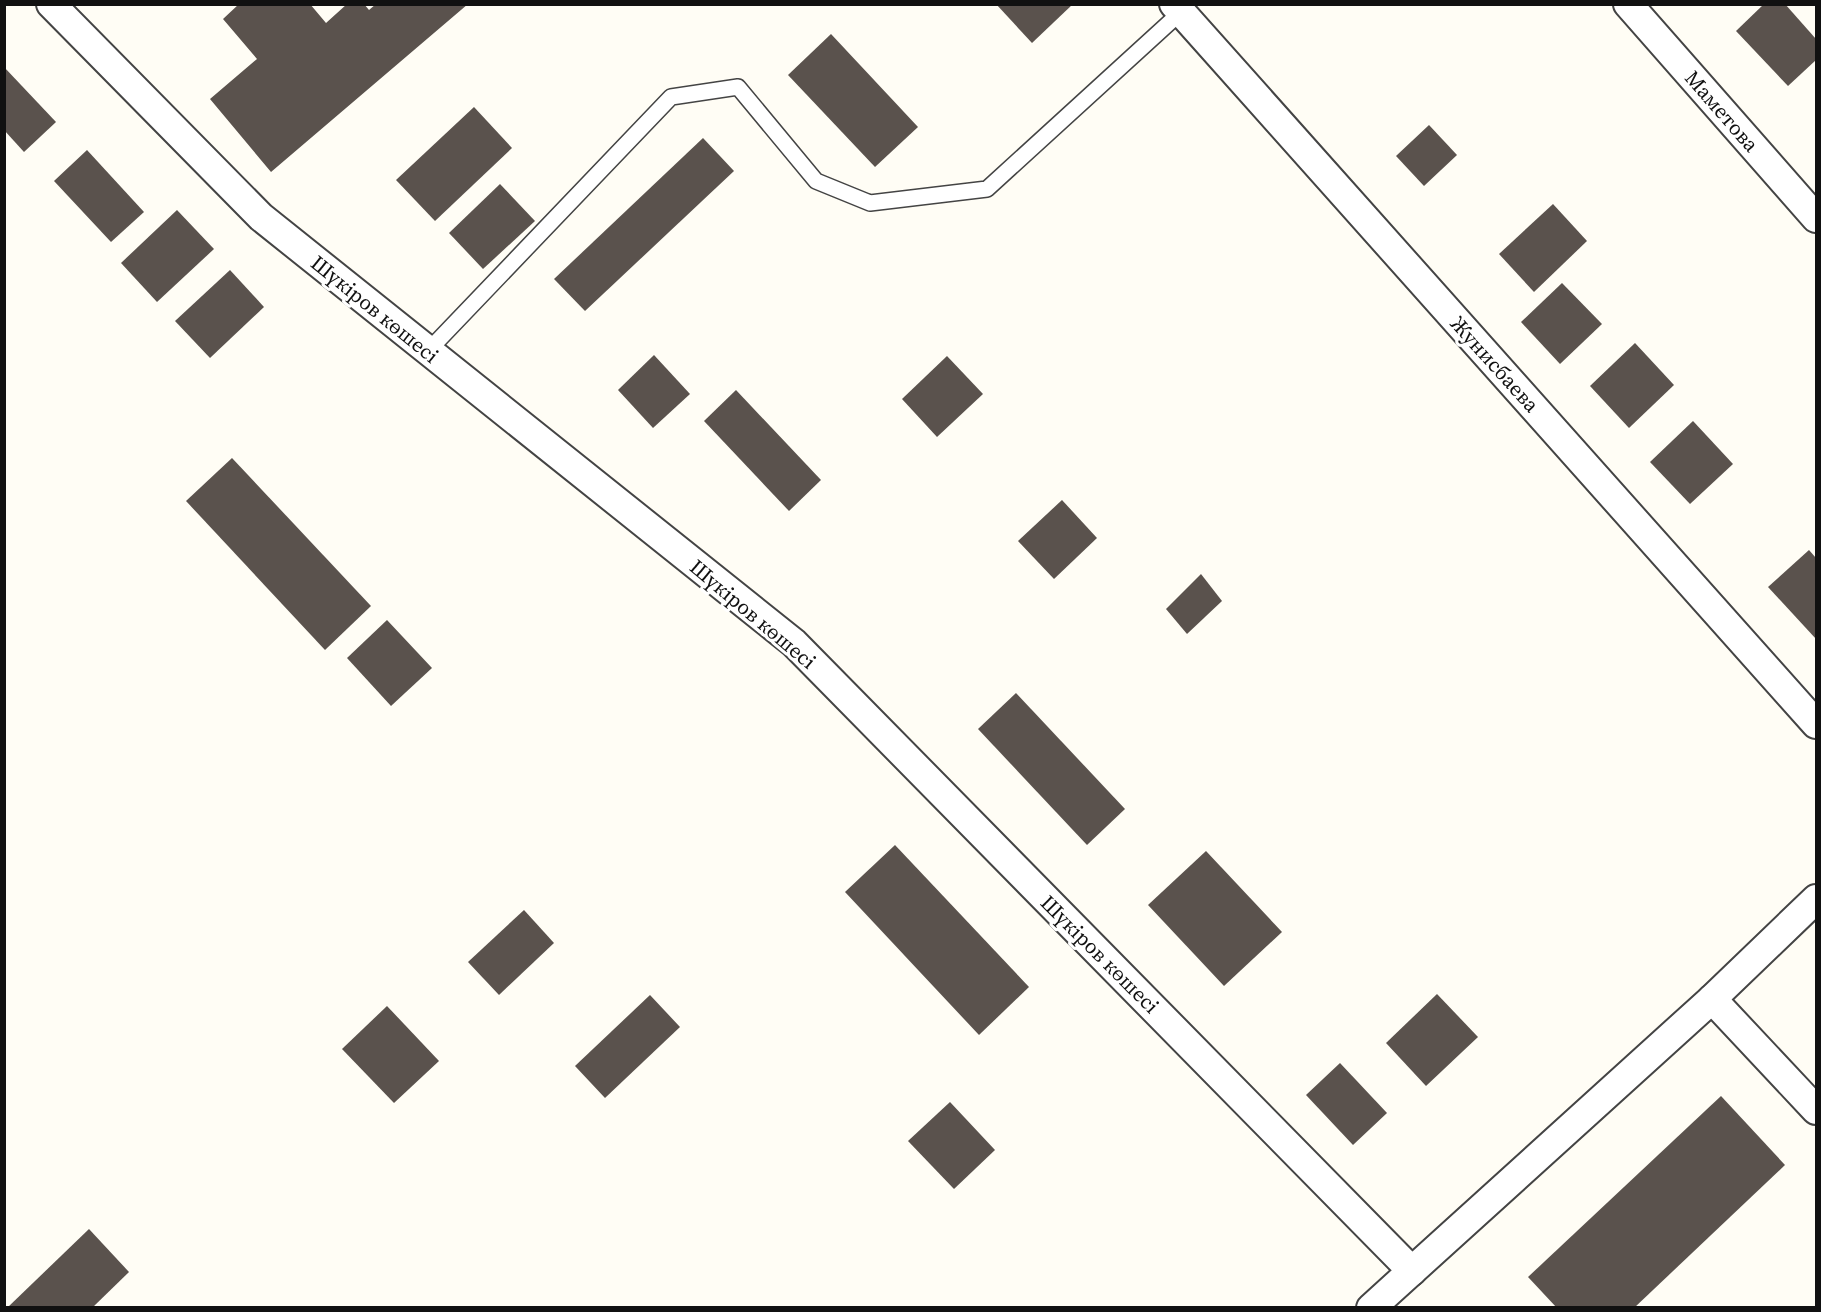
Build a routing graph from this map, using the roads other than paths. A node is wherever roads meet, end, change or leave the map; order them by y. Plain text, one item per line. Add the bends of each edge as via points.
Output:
1 (51, 4) edge
2 (1628, 4) edge
3 (1178, 8) edge
4 (1816, 218) edge
5 (428, 351) junction
6 (1816, 724) edge
7 (1816, 899) edge
8 (1712, 999) junction
9 (1816, 1110) edge
10 (1412, 1271) junction
11 (1371, 1308) edge

1 - 5 street, Шүкіров көшесі via 261,217
2 - 4 street, Маметова
3 - 5 lane via 987,189 870,203 816,181 738,87 671,97
3 - 6 street, Жунисбаева
5 - 10 street, Шүкіров көшесі via 794,643
7 - 8 street
8 - 9 street
8 - 10 street
10 - 11 street

